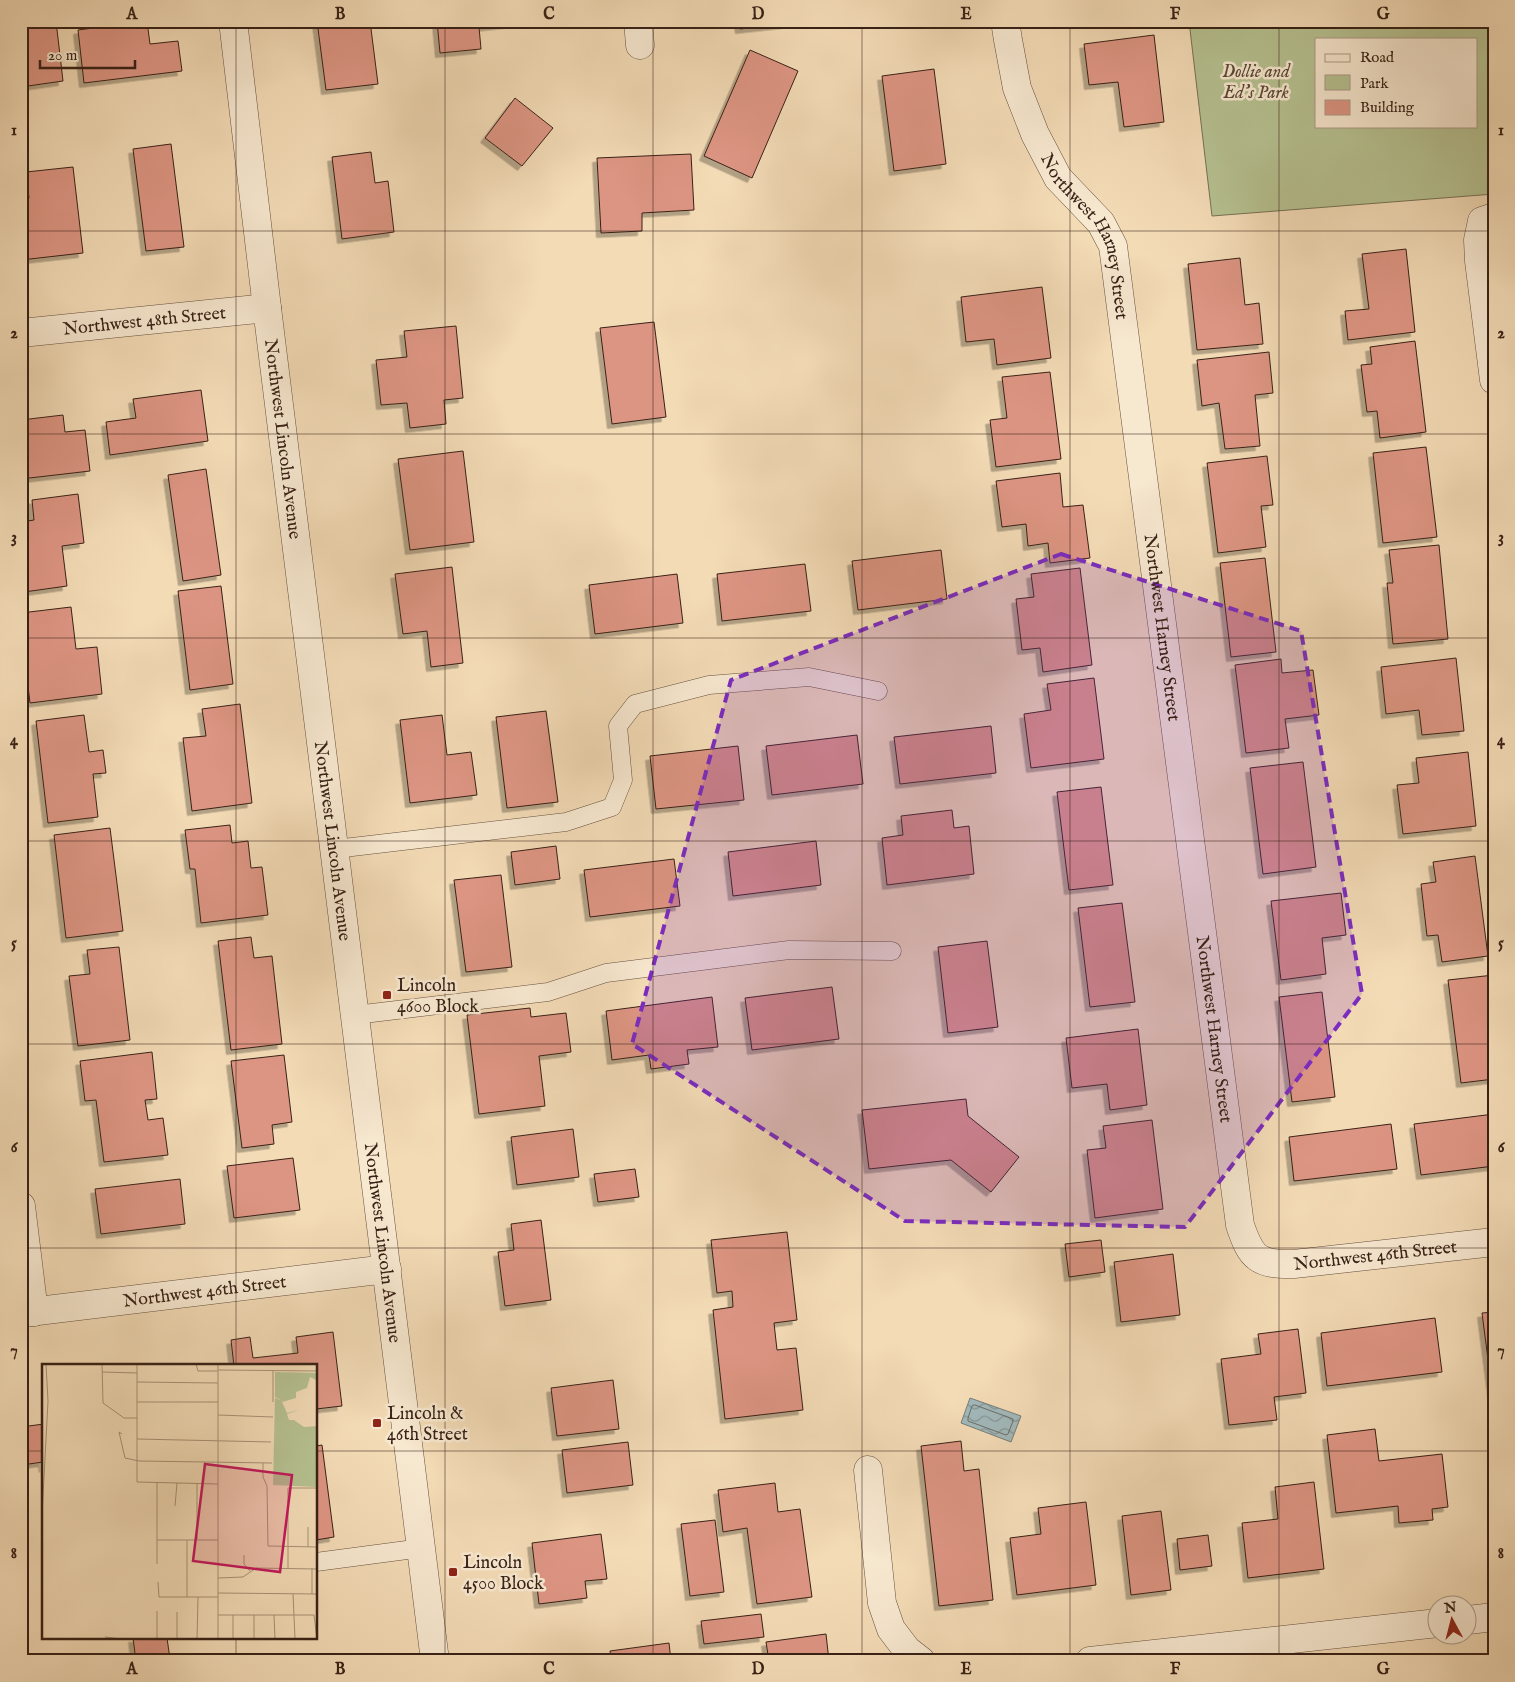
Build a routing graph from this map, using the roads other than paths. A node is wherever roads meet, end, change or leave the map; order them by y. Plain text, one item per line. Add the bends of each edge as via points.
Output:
1 (233, 21) edge
2 (1006, 21) edge
3 (1488, 219) edge
4 (267, 308) junction
5 (21, 333) edge
6 (1494, 380) edge
7 (878, 691) dead end
8 (334, 849) junction
9 (892, 951) dead end
10 (355, 1015) junction
11 (21, 1206) edge
12 (1494, 1242) edge
13 (1257, 1258) joint
14 (387, 1269) junction
15 (28, 1313) edge
16 (868, 1470) dead end
17 (422, 1548) junction
18 (318, 1562) edge
19 (1494, 1617) edge
20 (1478, 1619) edge
21 (1428, 1624) edge
22 (435, 1661) edge
23 (921, 1661) edge
24 (1090, 1661) edge

1 - 4 street, Northwest Lincoln Avenue
2 - 13 street, Northwest Harney Street via 1017,88 1035,134 1058,178 1101,224 1113,246 1240,1225 1247,1246
3 - 6 street via 1478,240
4 - 5 street, Northwest 48th Street
4 - 8 street, Northwest Lincoln Avenue
7 - 8 lane via 809,677 709,685 635,704 618,726 623,780 612,807 566,822
8 - 10 street, Northwest Lincoln Avenue
9 - 10 lane via 780,951 606,973 548,992
10 - 14 street, Northwest Lincoln Avenue
11 - 15 street
12 - 13 street, Northwest 46th Street via 1294,1264 1277,1265
14 - 15 street, Northwest 46th Street
14 - 17 street, Northwest Lincoln Avenue
16 - 23 street via 882,1603 891,1629 907,1650
17 - 18 lane
17 - 22 street, Northwest Lincoln Avenue
19 - 20 street
21 - 24 street

